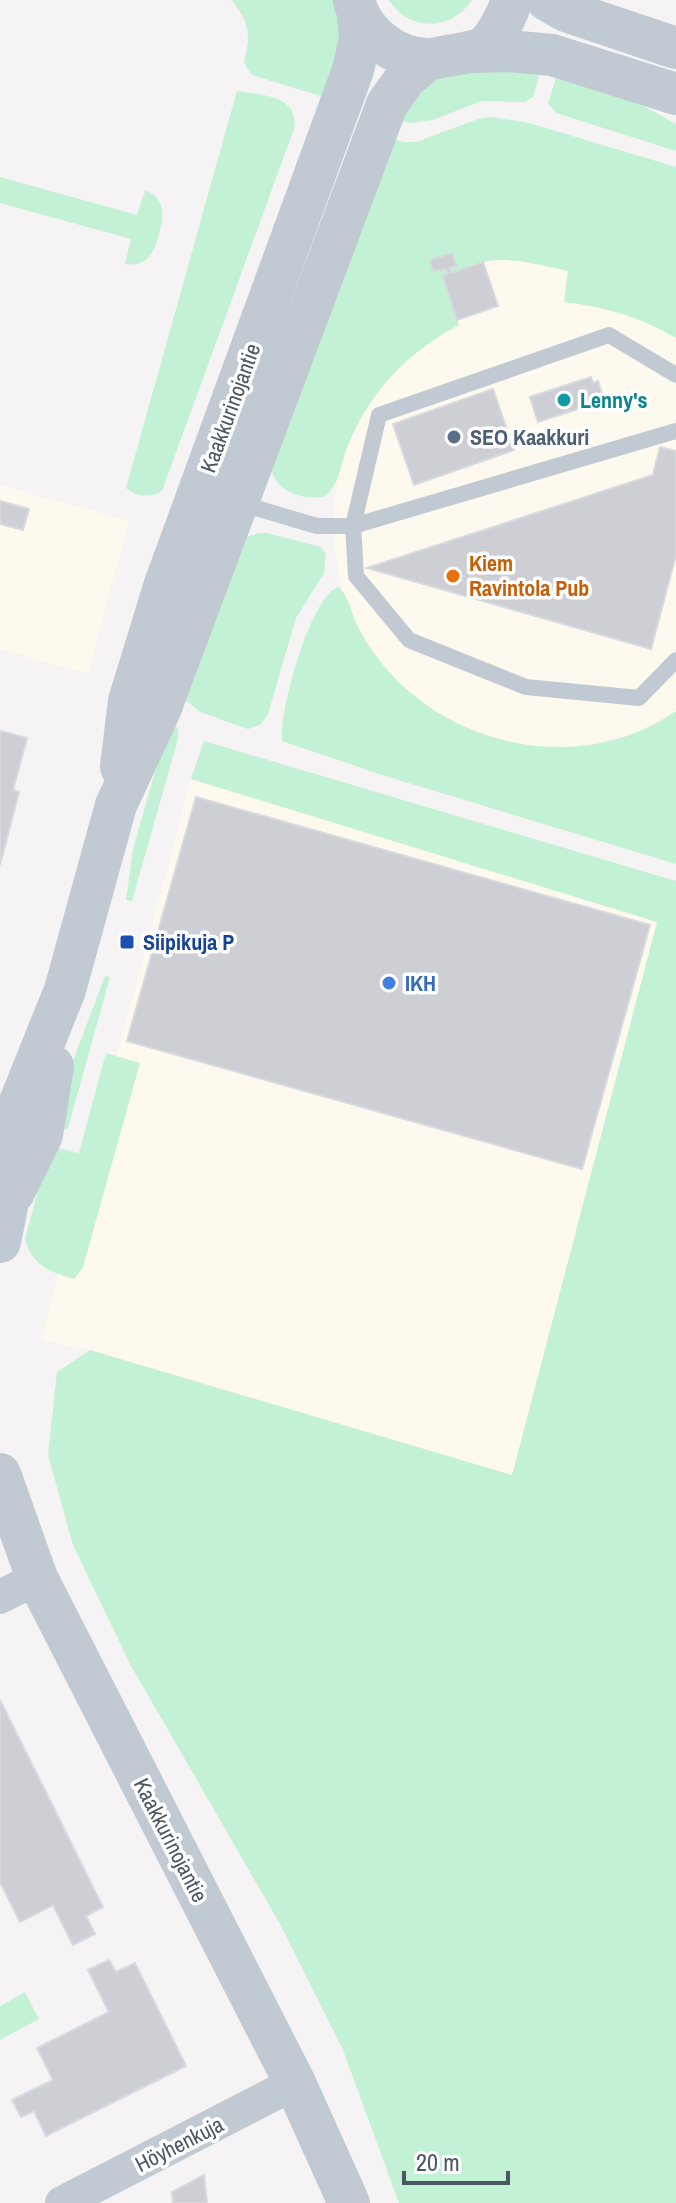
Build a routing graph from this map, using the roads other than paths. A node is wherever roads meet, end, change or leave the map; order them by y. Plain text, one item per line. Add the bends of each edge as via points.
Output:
1 (511, 0) edge
2 (547, 0) edge
3 (356, 8) edge
4 (676, 48) edge
5 (474, 52) junction
6 (428, 59) junction
7 (676, 94) edge
8 (676, 375) edge
9 (676, 431) edge
10 (218, 499) junction
11 (353, 526) junction
12 (676, 660) edge
13 (3, 1215) edge
14 (0, 1474) edge
15 (37, 1578) junction
16 (0, 1597) edge
17 (295, 2083) junction
18 (62, 2203) edge
19 (349, 2203) edge

1 - 5 street via 493,41
2 - 4 street
3 - 6 street via 376,38 400,53
3 - 10 street, Kaakkurinojantie via 360,39 353,70
5 - 6 street
5 - 7 street via 552,55
6 - 10 street, Kaakkurinojantie via 387,104
8 - 11 lane via 609,335 379,415
9 - 11 lane
10 - 11 lane via 317,526
10 - 13 street, Kaakkurinojantie via 165,584 129,701 116,805 65,990 10,1127
11 - 12 lane via 356,576 409,640 526,687 639,698
14 - 15 street, Kaakkurinojantie
15 - 16 street
15 - 17 street, Kaakkurinojantie
17 - 18 street, Höyhenkuja
17 - 19 street, Kaakkurinojantie

